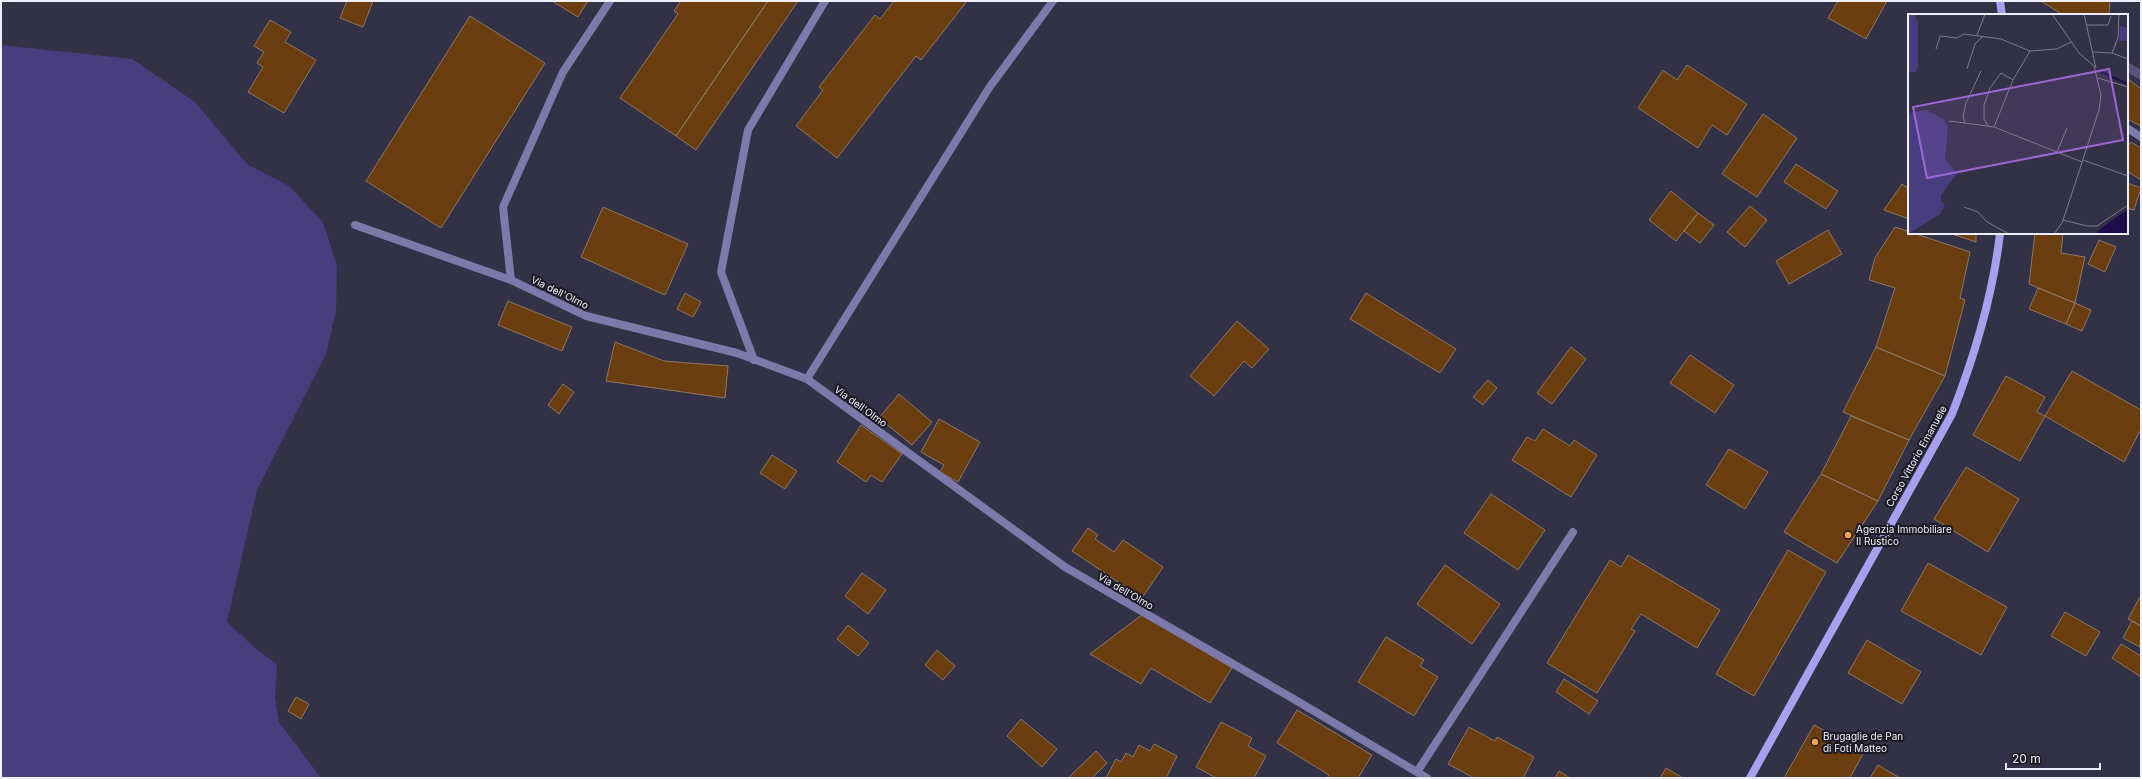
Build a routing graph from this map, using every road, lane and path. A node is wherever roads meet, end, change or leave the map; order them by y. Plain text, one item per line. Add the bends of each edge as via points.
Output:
1 (610, 1) edge
2 (825, 1) edge
3 (1053, 1) edge
4 (2001, 1) edge
5 (2002, 14) edge
6 (2128, 129) edge
7 (2141, 136) edge
8 (355, 225) dead end
9 (2000, 234) edge
10 (512, 280) junction
11 (754, 360) junction
12 (807, 379) junction
13 (1573, 532) dead end
14 (1417, 772) junction
15 (1427, 778) edge
16 (1750, 778) edge

1 - 10 street via 563,72 503,207
2 - 11 street via 748,130 721,272
3 - 12 street via 990,88
4 - 5 main road
6 - 7 street
8 - 10 street, Via dell'Olmo
9 - 16 main road, Corso Vittorio Emanuele via 1986,313 1971,364 1952,414
10 - 11 street, Via dell'Olmo via 586,316 737,353
11 - 12 street, Via dell'Olmo
12 - 14 street, Via dell'Olmo via 1064,567
13 - 14 street
14 - 15 street, Via dell'Olmo

